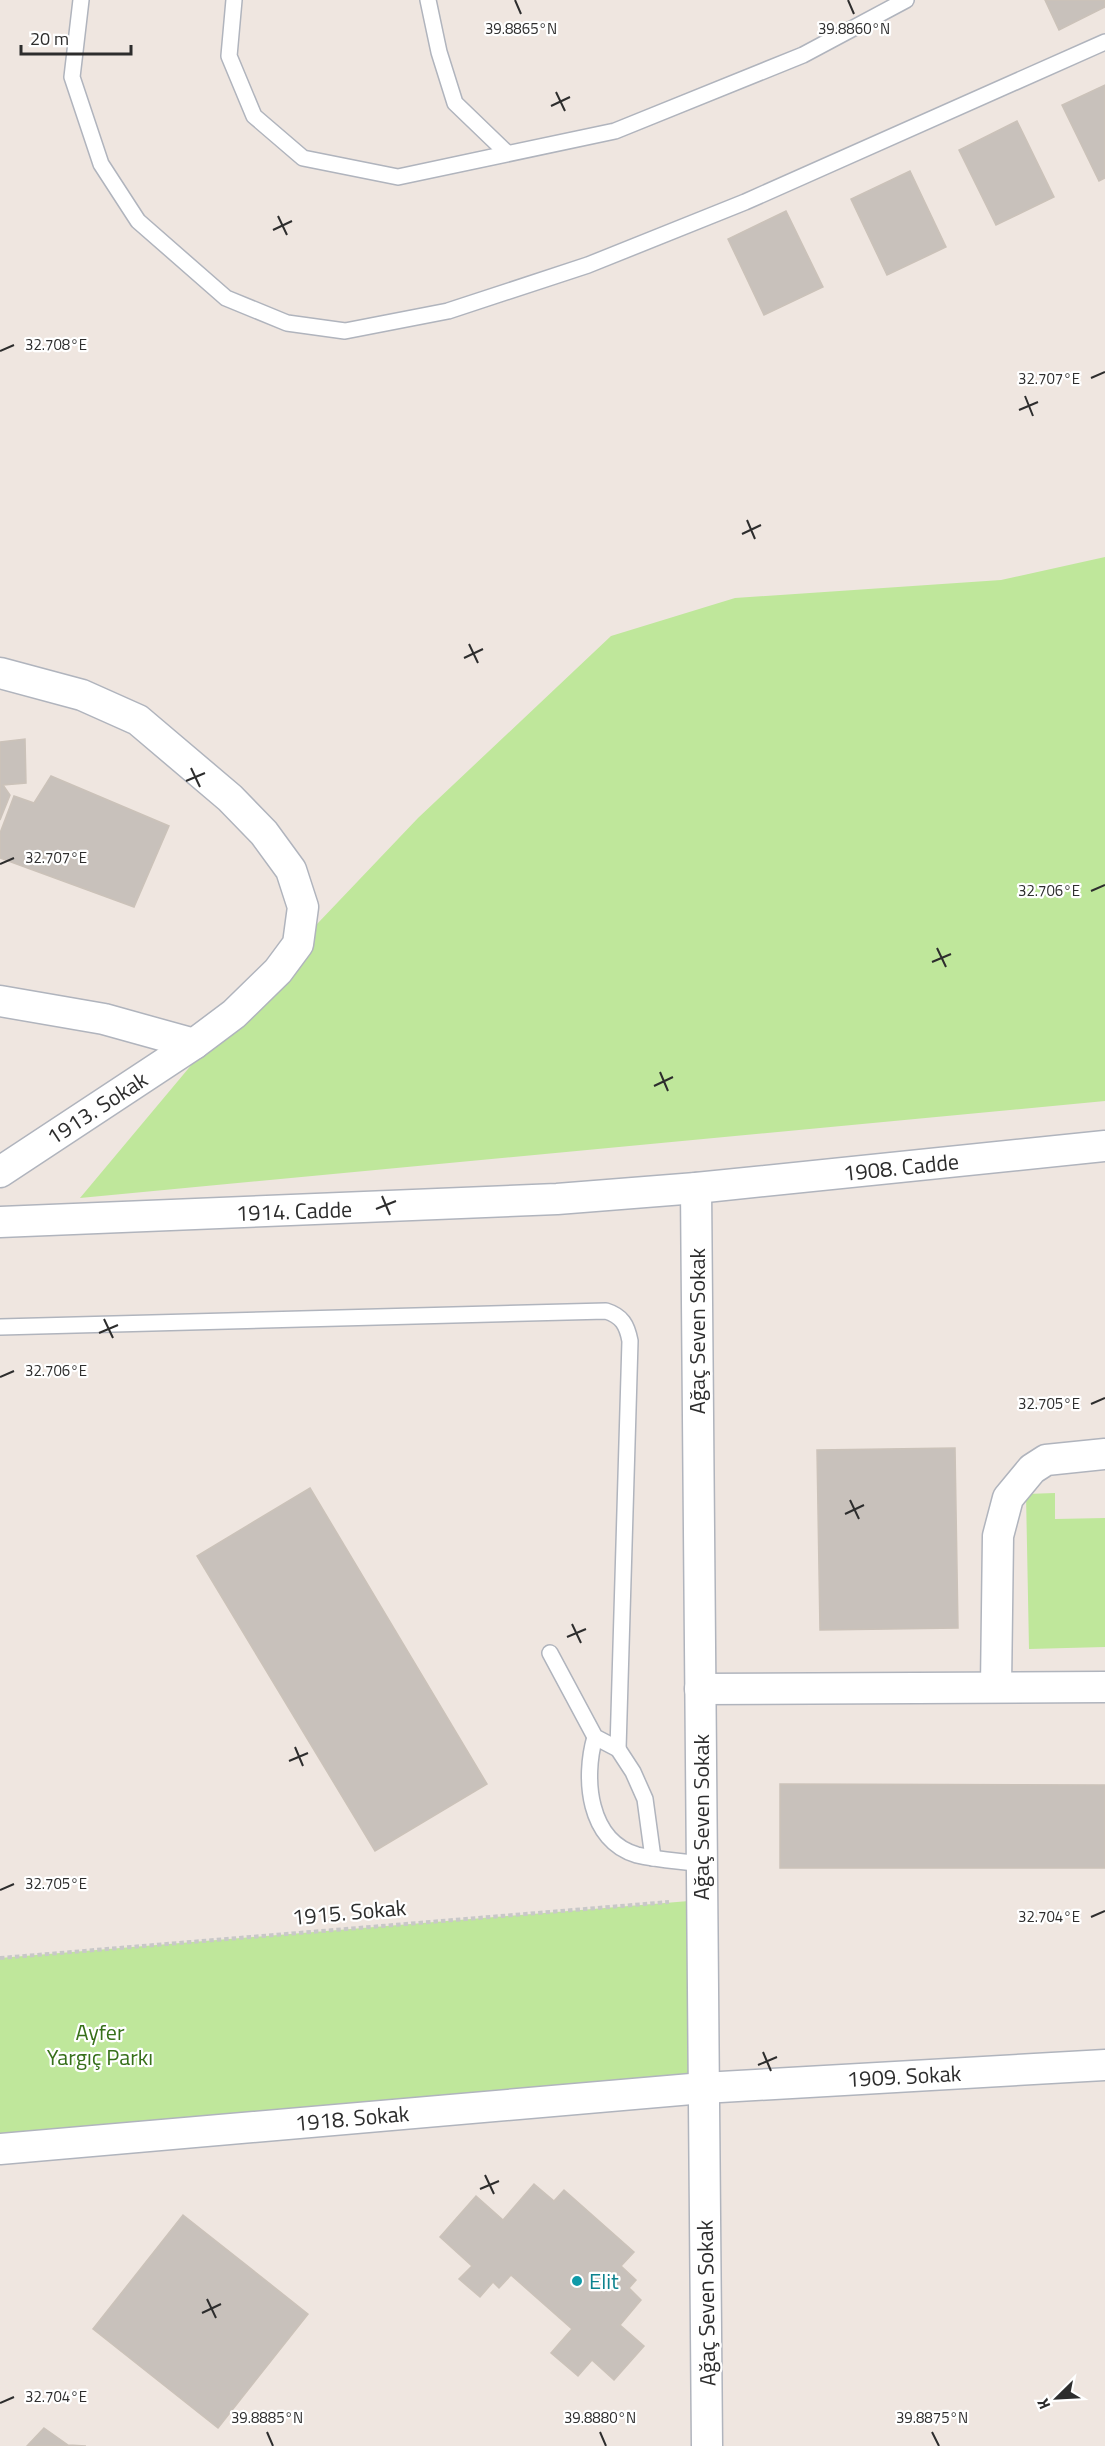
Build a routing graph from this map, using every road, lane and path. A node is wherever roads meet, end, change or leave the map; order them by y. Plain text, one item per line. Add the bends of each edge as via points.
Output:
1 (81, 0) edge
2 (234, 0) edge
3 (428, 0) edge
4 (906, 0) edge
5 (1105, 42) edge
6 (507, 153) junction
7 (0, 673) edge
8 (0, 1001) edge
9 (194, 1044) junction
10 (1105, 1146) edge
11 (0, 1172) edge
12 (696, 1188) junction
13 (0, 1222) edge
14 (0, 1327) edge
15 (1105, 1454) edge
16 (550, 1653) dead end
17 (996, 1686) junction
18 (1105, 1687) edge
19 (700, 1689) junction
20 (595, 1737) junction
21 (618, 1749) junction
22 (653, 1858) junction
23 (701, 1864) junction
24 (701, 1900) junction
25 (0, 1958) edge
26 (1105, 2065) edge
27 (703, 2088) junction
28 (0, 2149) edge
29 (707, 2446) edge

1 - 5 lane via 72,77 101,164 138,221 226,298 287,323 345,331 448,311 588,264 745,202
2 - 6 lane via 229,56 254,116 303,158 398,177
3 - 6 lane via 438,52 455,103
4 - 6 lane via 803,55 615,131
7 - 9 street, 1913. Sokak via 82,695 138,720 230,798 264,833 291,870 303,907 298,944 256,993
8 - 9 street via 104,1019
9 - 11 street, 1913. Sokak
10 - 12 street, 1908. Cadde
12 - 13 street, 1914. Cadde via 479,1204
12 - 19 street, Ağaç Seven Sokak
14 - 21 lane via 606,1311 621,1318 630,1341
15 - 17 street via 1046,1460 1032,1469 1008,1498 998,1536
16 - 20 lane
17 - 18 street
17 - 19 street
19 - 23 street, Ağaç Seven Sokak
20 - 21 lane
20 - 22 lane via 589,1757 589,1787 597,1819 621,1847
21 - 22 lane via 645,1800
22 - 23 lane
23 - 24 street, Ağaç Seven Sokak
24 - 25 path, 1915. Sokak
24 - 27 street, Ağaç Seven Sokak
26 - 27 street, 1909. Sokak
27 - 28 street, 1918. Sokak
27 - 29 street, Ağaç Seven Sokak

